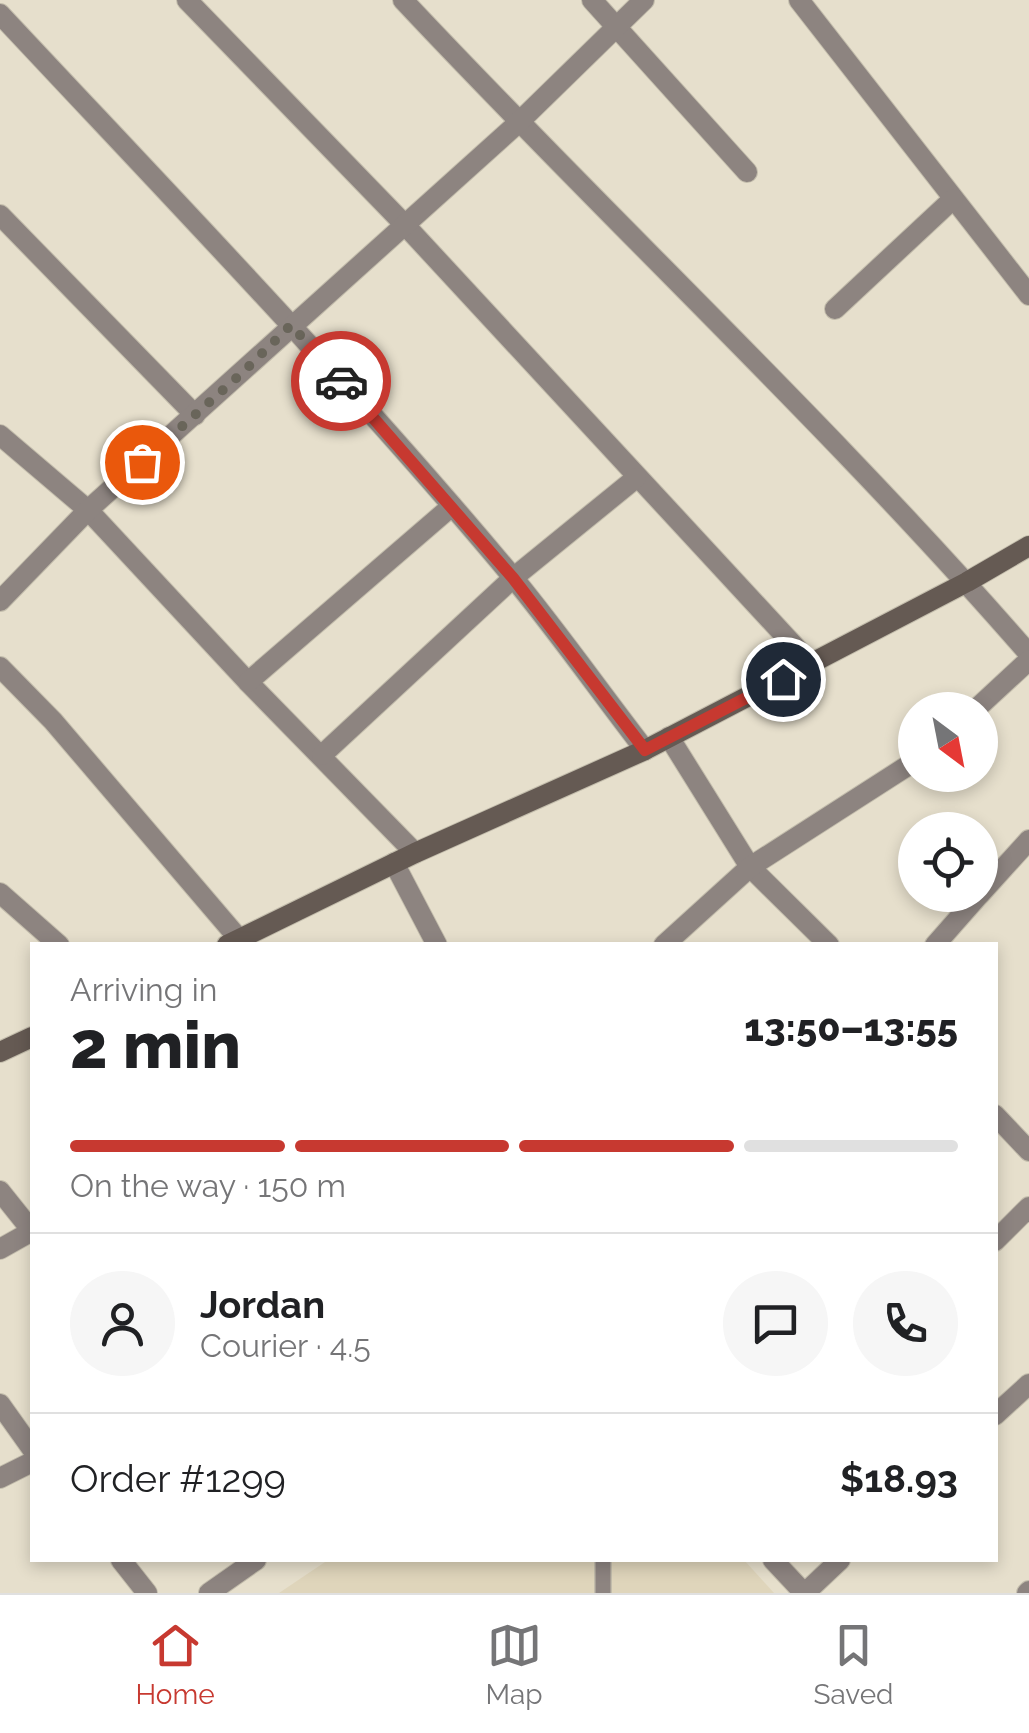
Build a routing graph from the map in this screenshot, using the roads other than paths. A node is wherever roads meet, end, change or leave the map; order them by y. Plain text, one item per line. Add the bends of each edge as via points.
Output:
1 (186, 0) edge
2 (403, 0) edge
3 (592, 0) edge
4 (644, 0) edge
5 (799, 0) edge
6 (0, 14) edge
7 (616, 27) junction
8 (518, 122) junction
9 (747, 172) dead end
10 (954, 200) junction
11 (0, 216) edge
12 (404, 225) junction
13 (1029, 295) edge
14 (835, 309) dead end
15 (291, 325) junction
16 (195, 415) junction
17 (0, 435) edge
18 (636, 478) junction
19 (452, 506) junction
20 (88, 510) junction
21 (1029, 546) edge
22 (513, 578) junction
23 (967, 582) junction
24 (0, 601) edge
25 (1029, 657) edge
26 (811, 664) junction
27 (0, 667) edge
28 (248, 682) junction
29 (994, 692) edge
30 (668, 737) junction
31 (645, 750) junction
32 (322, 756) junction
33 (898, 772) edge
34 (1029, 840) edge
35 (415, 853) junction
36 (394, 863) junction
37 (750, 867) junction
38 (998, 875) edge
39 (0, 893) edge
40 (964, 912) edge
41 (56, 942) edge
42 (233, 942) edge
43 (434, 942) edge
44 (667, 942) edge
45 (826, 942) edge
46 (937, 942) edge
47 (30, 1038) edge
48 (0, 1052) edge
49 (998, 1118) edge
50 (1029, 1151) edge
51 (0, 1191) edge
52 (1029, 1207) edge
53 (30, 1228) edge
54 (30, 1232) edge
55 (998, 1238) edge
56 (0, 1249) edge
57 (1029, 1384) edge
58 (0, 1404) edge
59 (998, 1413) edge
60 (30, 1446) edge
61 (30, 1463) edge
62 (0, 1478) edge
63 (123, 1562) edge
64 (253, 1562) edge
65 (603, 1562) edge
66 (775, 1562) edge
67 (838, 1562) edge
68 (147, 1593) edge
69 (209, 1593) edge
70 (603, 1593) edge
71 (805, 1593) edge

1 - 12 street
2 - 8 street
3 - 7 street
4 - 7 street
5 - 10 street
6 - 15 street
7 - 8 street
7 - 9 street
8 - 12 street
8 - 23 street
10 - 13 street
10 - 14 street
11 - 16 street
12 - 15 street
12 - 18 street
15 - 16 street
15 - 19 street
16 - 20 street
17 - 20 street
18 - 22 street
18 - 26 street
19 - 22 street
19 - 28 street
20 - 24 street
20 - 28 street
21 - 23 street
22 - 31 street
22 - 32 street
23 - 25 street
23 - 26 street
25 - 29 street
26 - 30 street
27 - 42 street via 53,721
28 - 32 street
30 - 31 street
30 - 37 street
31 - 35 street
32 - 35 street
33 - 37 street
34 - 38 street
35 - 36 street
36 - 42 street
36 - 43 street
37 - 44 street
37 - 45 street
39 - 41 street
40 - 46 street
47 - 48 street
49 - 50 street
51 - 53 street
52 - 55 street
54 - 56 street
57 - 59 street
58 - 60 street
61 - 62 street
63 - 68 street
64 - 69 street
65 - 70 lane
66 - 71 street
67 - 71 street

